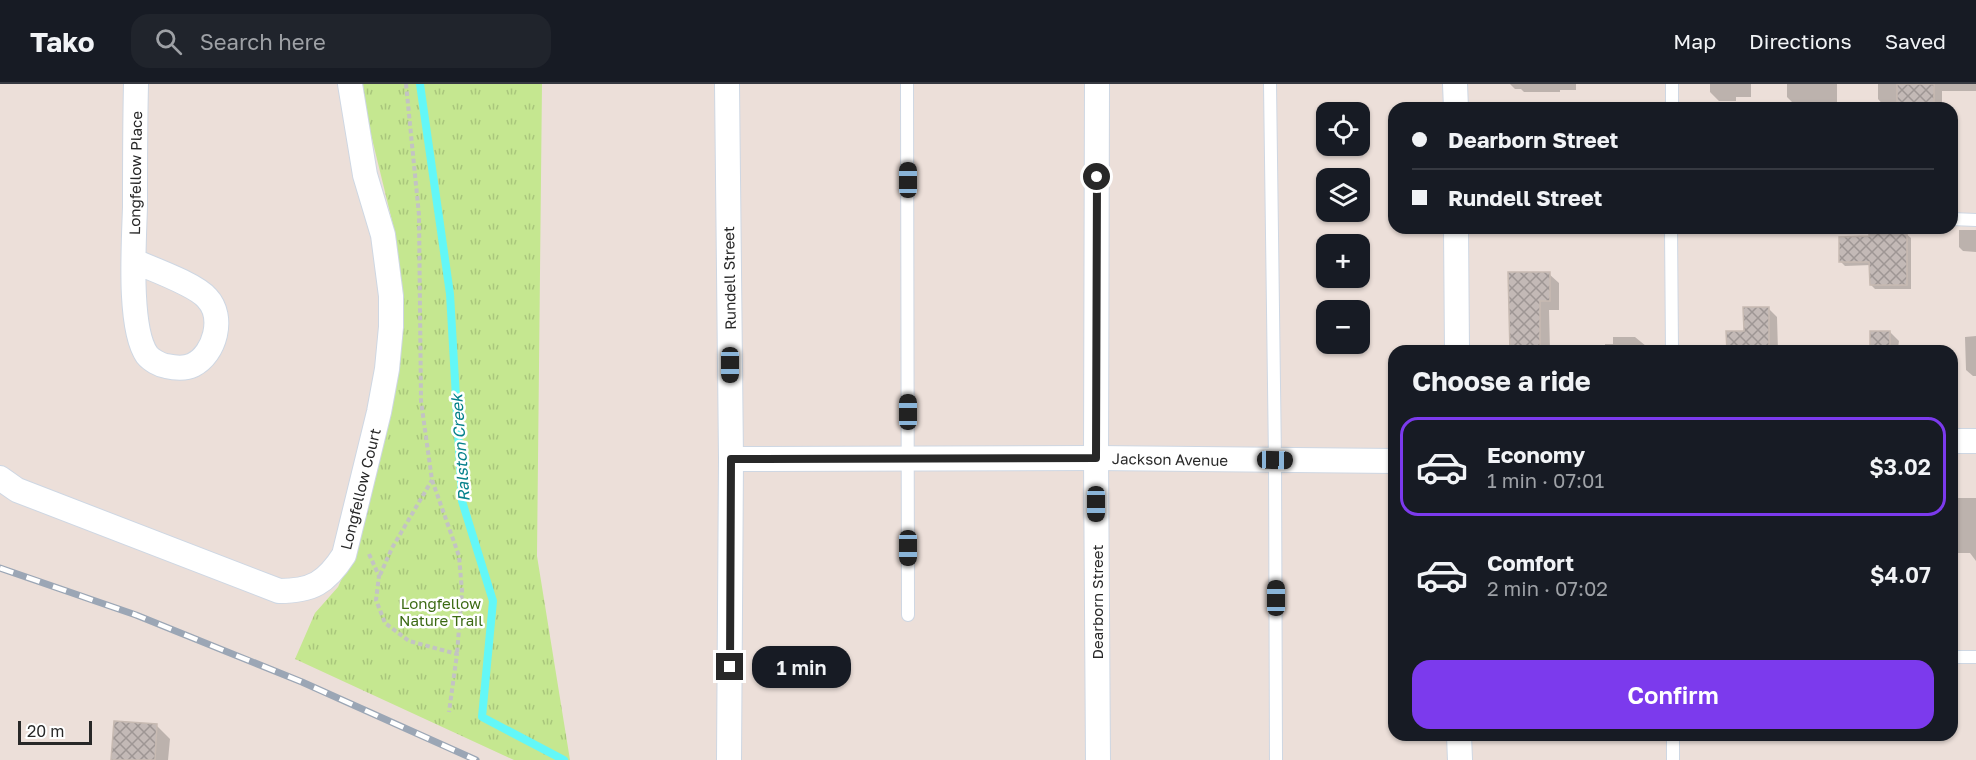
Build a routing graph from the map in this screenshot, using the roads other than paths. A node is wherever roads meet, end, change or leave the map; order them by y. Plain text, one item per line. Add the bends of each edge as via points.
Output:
1 (136, 84) edge
2 (350, 84) edge
3 (727, 84) edge
4 (907, 84) edge
5 (1097, 84) edge
6 (1270, 84) edge
7 (1455, 84) edge
8 (1672, 84) edge
9 (1456, 102) edge
10 (1672, 102) edge
11 (1958, 219) edge
12 (1976, 220) edge
13 (1456, 234) edge
14 (1671, 234) edge
15 (134, 261) junction
16 (1457, 345) edge
17 (1672, 345) edge
18 (1958, 441) edge
19 (1976, 441) edge
20 (908, 458) junction
21 (1096, 458) junction
22 (731, 459) junction
23 (1275, 460) junction
24 (1388, 461) edge
25 (0, 478) edge
26 (908, 615) dead end
27 (1958, 657) edge
28 (1976, 657) edge
29 (1460, 741) edge
30 (1673, 741) edge
31 (729, 760) edge
32 (1098, 760) edge
33 (1276, 760) edge
34 (1460, 760) edge
35 (1673, 760) edge

1 - 15 street, Longfellow Place
2 - 25 street, Longfellow Court via 365,175 383,235 391,317 381,401 344,555 333,572 318,584 299,591 279,591 17,490
3 - 22 street, Rundell Street
4 - 20 lane
5 - 21 street, Dearborn Street
6 - 23 lane
7 - 9 street
8 - 10 lane
11 - 12 lane
13 - 16 street
14 - 17 lane
15 - 15 street, Longfellow Place via 136,316 140,342 148,357 162,366 192,366 204,358 216,331 215,314 208,298
18 - 19 street
20 - 21 street, Jackson Avenue
20 - 22 street, Jackson Avenue
20 - 26 lane
21 - 23 street, Jackson Avenue
21 - 32 street, Dearborn Street
22 - 31 street, Rundell Street
23 - 24 street, Jackson Avenue
23 - 33 lane
27 - 28 lane
29 - 34 street
30 - 35 lane

